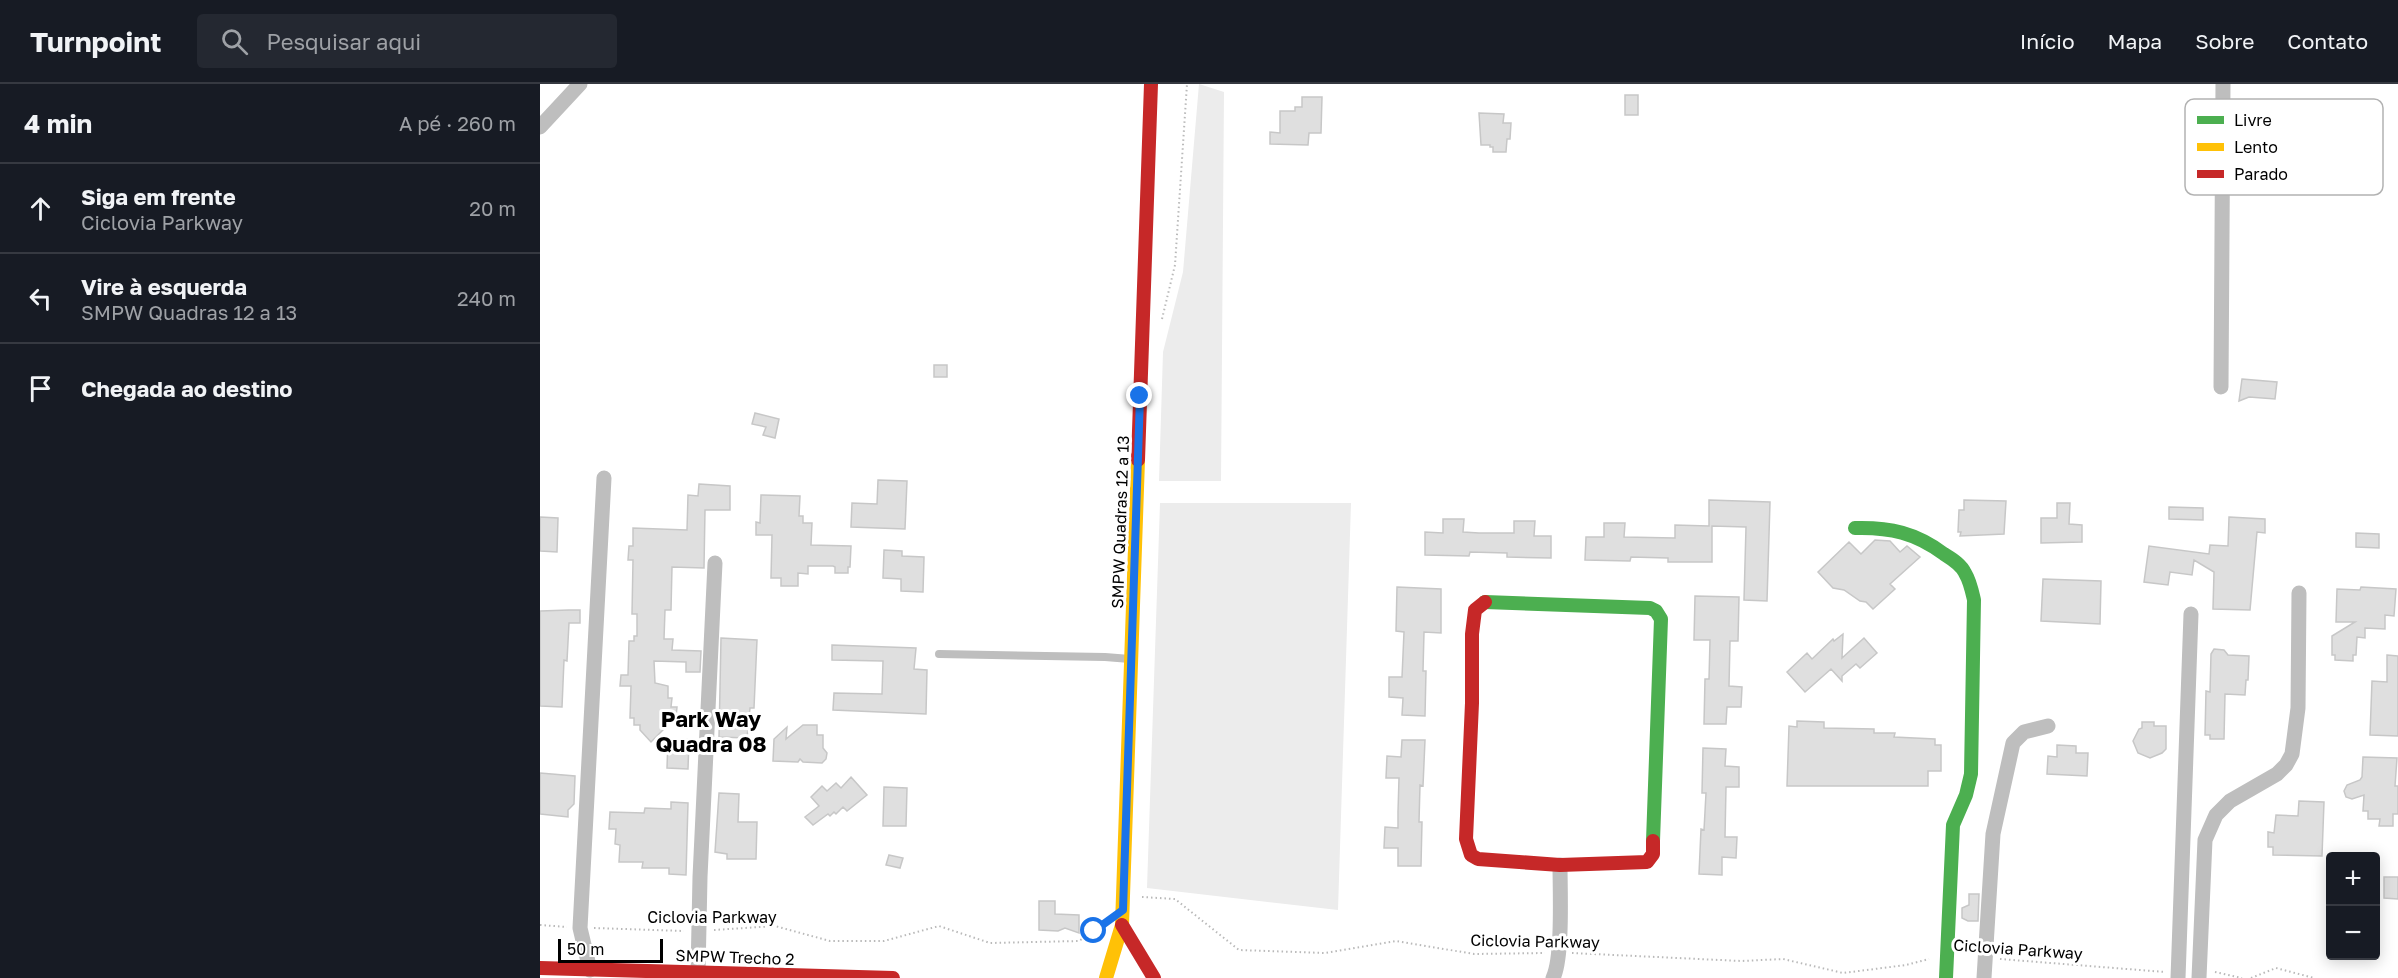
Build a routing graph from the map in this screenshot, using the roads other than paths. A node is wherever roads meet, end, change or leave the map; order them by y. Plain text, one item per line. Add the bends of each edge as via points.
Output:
1 (580, 84) edge
2 (1151, 84) edge
3 (2223, 84) edge
4 (2223, 99) edge
5 (540, 127) edge
6 (2222, 195) edge
7 (2221, 387) dead end
8 (604, 478) dead end
9 (1855, 528) dead end
10 (715, 563) dead end
11 (2299, 593) dead end
12 (2191, 614) dead end
13 (939, 654) dead end
14 (1131, 660) junction
15 (2048, 726) dead end
16 (1560, 865) junction
17 (1122, 926) junction
18 (540, 968) edge
19 (590, 970) junction
20 (698, 973) junction
21 (2199, 973) edge
22 (2178, 975) edge
23 (1557, 976) edge
24 (893, 978) edge
25 (1106, 978) edge
26 (1154, 978) edge
27 (1946, 978) edge
28 (1984, 978) edge

1 - 5 street
2 - 14 street, SMPW Quadras 12 a 13
3 - 4 street
6 - 7 street
8 - 19 street via 580,928
9 - 27 street via 1882,527 1909,532 1926,541 1963,569 1974,600 1971,774 1953,825
10 - 20 street
11 - 21 street via 2298,708 2292,754 2277,774 2230,801 2216,815 2205,840
12 - 22 street
13 - 14 lane
14 - 17 street, SMPW Quadras 12 a 13
15 - 28 street via 2024,732 2013,743 1993,834
16 - 16 street via 1642,864 1653,854 1661,619 1650,608 1482,602 1475,610 1472,634 1468,849 1478,860
16 - 23 street
17 - 25 street, SMPW Quadras 12 a 13
17 - 26 street
18 - 19 street, SMPW Trecho 2
19 - 20 street, SMPW Trecho 2
20 - 24 street, SMPW Trecho 2

